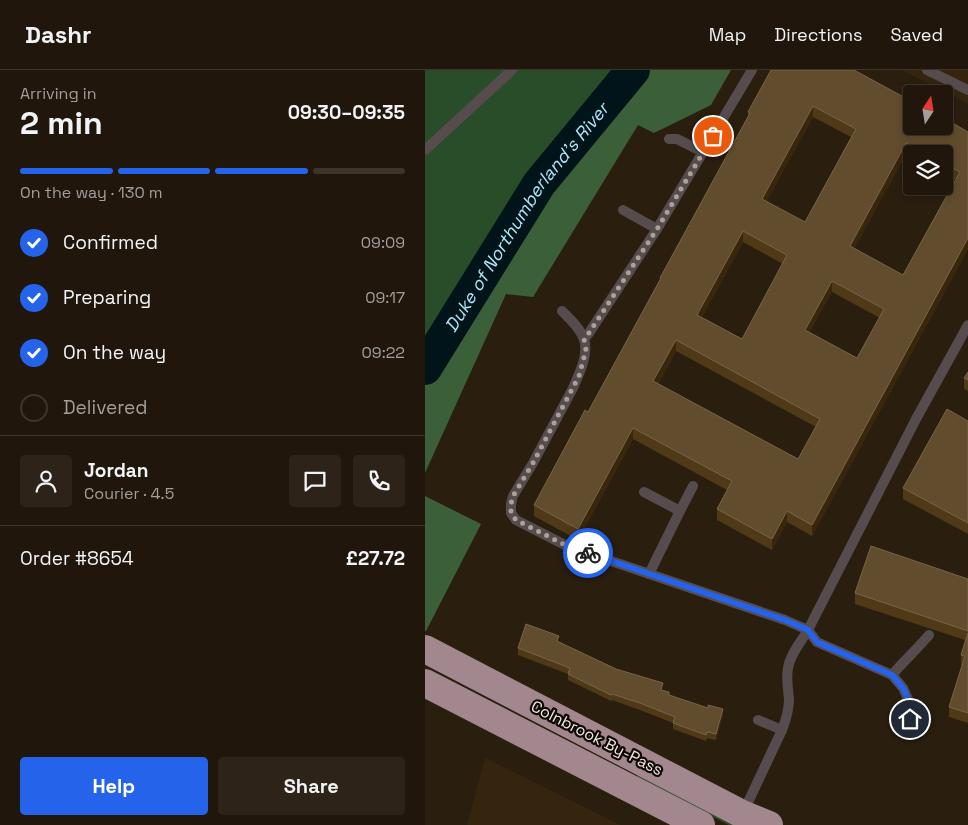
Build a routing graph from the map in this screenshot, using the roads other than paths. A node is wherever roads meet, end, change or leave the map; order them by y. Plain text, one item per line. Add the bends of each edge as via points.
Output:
1 (512, 70) edge
2 (752, 70) edge
3 (927, 70) edge
4 (968, 90) edge
5 (669, 138) dead end
6 (425, 150) edge
7 (703, 152) junction
8 (623, 210) dead end
9 (657, 229) junction
10 (562, 312) dead end
11 (968, 325) edge
12 (584, 339) junction
13 (693, 486) dead end
14 (643, 492) dead end
15 (680, 510) junction
16 (649, 574) junction
17 (808, 630) junction
18 (929, 635) edge
19 (425, 649) edge
20 (892, 675) junction
21 (425, 683) edge
22 (910, 719) dead end
23 (758, 720) dead end
24 (782, 730) junction
25 (742, 814) junction
26 (701, 825) edge
27 (769, 825) edge

1 - 6 lane
2 - 7 lane
3 - 4 lane
5 - 7 lane
7 - 9 lane
8 - 9 lane
9 - 12 lane
10 - 12 lane
11 - 17 lane
12 - 16 lane via 586,350 579,376 513,496 511,513 516,520 567,546
13 - 15 lane
14 - 15 lane
15 - 16 lane
16 - 17 lane
17 - 20 lane via 817,642
17 - 24 lane via 788,668 789,701
18 - 20 lane
19 - 25 highway, Colnbrook By-Pass
20 - 22 lane via 903,688 913,710
21 - 26 highway, Colnbrook By-Pass
23 - 24 lane
24 - 25 lane
25 - 27 highway, Colnbrook By-Pass

